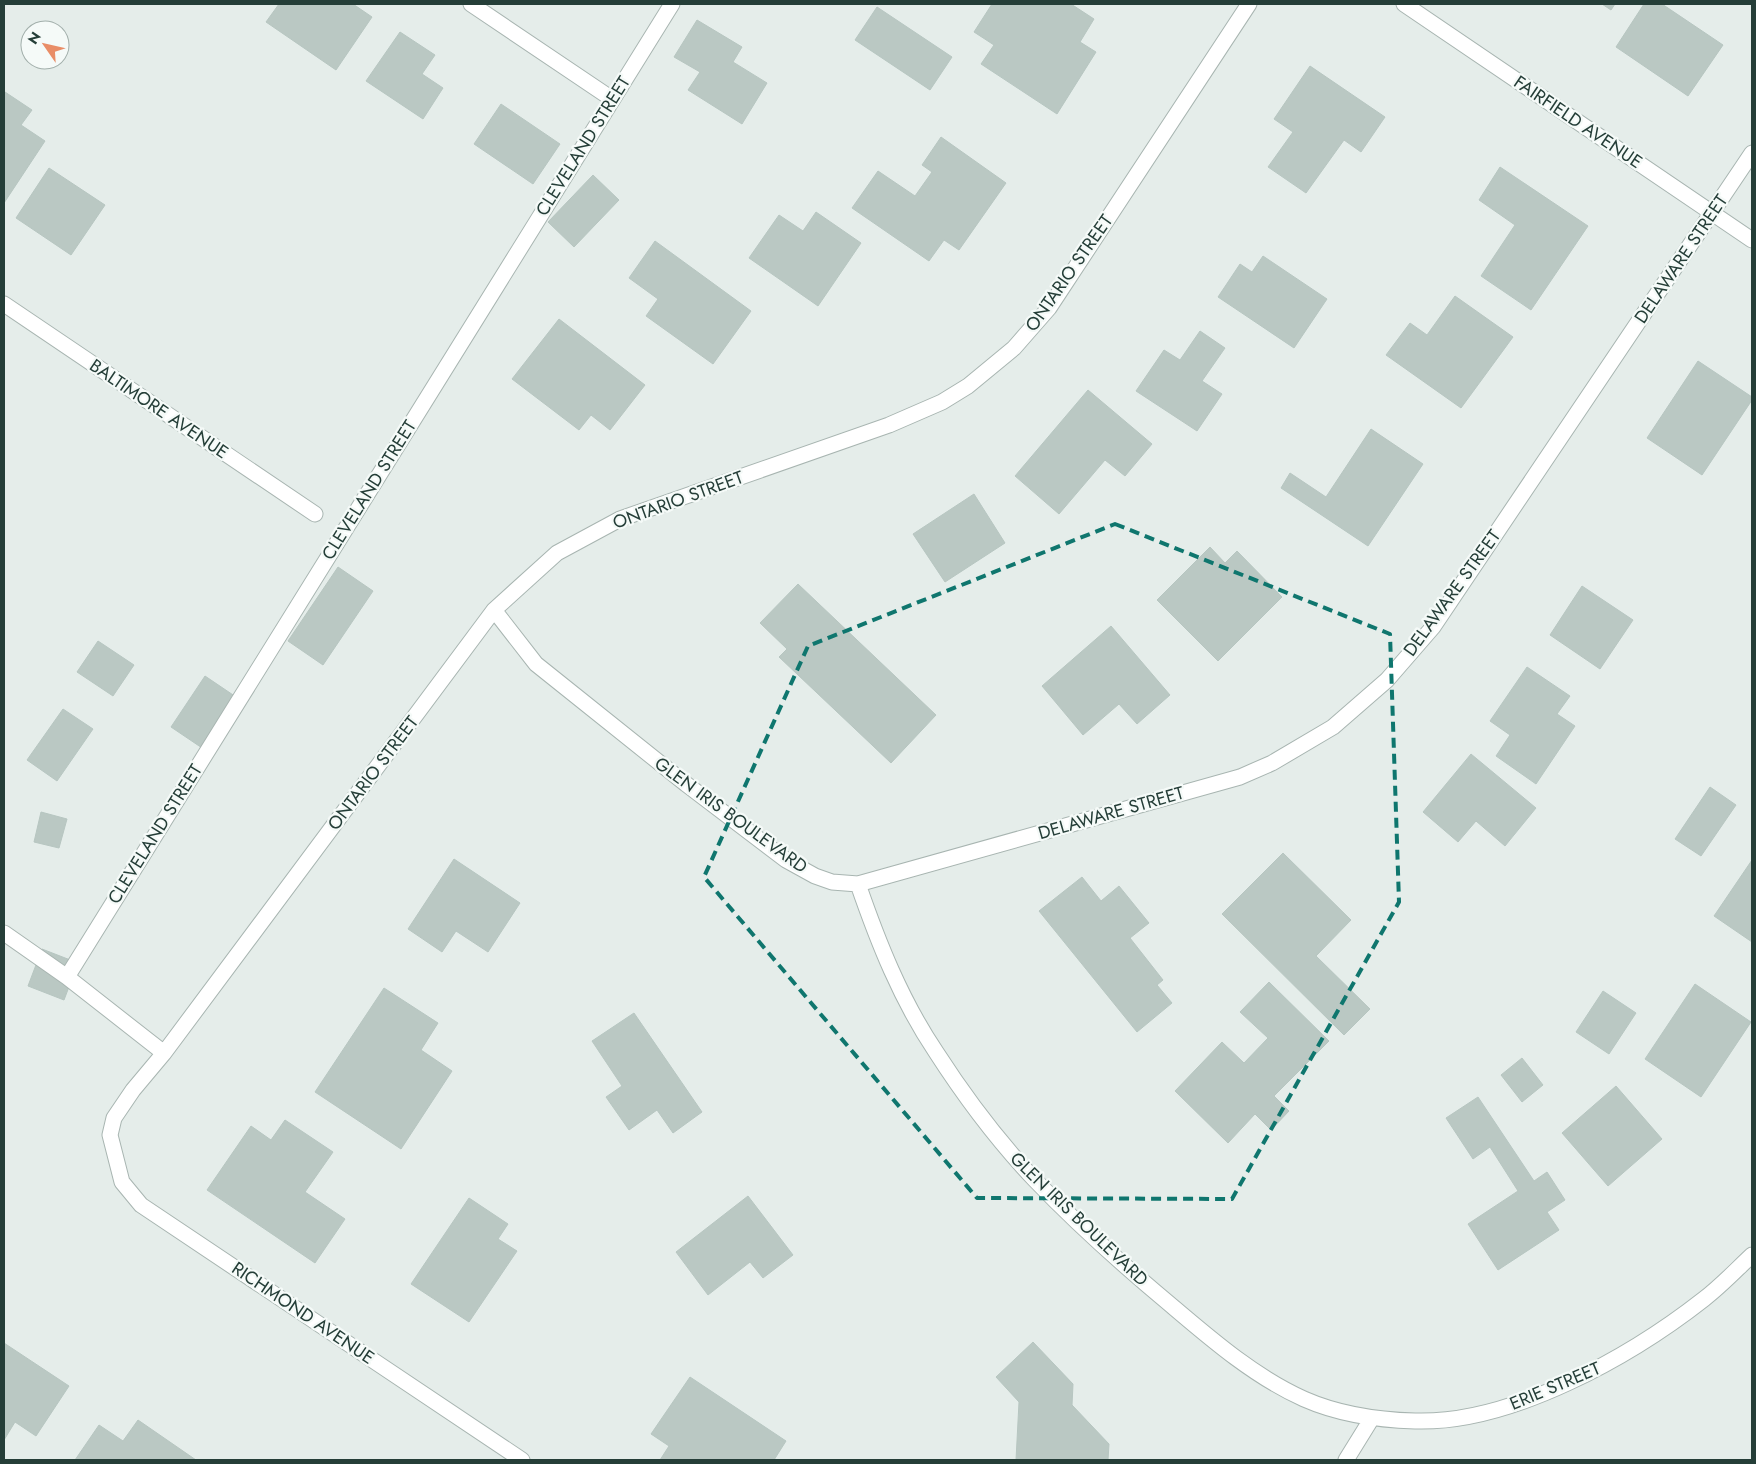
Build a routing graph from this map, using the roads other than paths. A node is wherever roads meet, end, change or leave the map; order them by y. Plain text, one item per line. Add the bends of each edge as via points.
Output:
1 (472, 4) edge
2 (672, 4) edge
3 (1249, 4) edge
4 (1404, 4) edge
5 (612, 99) junction
6 (1752, 153) edge
7 (1712, 213) junction
8 (1752, 240) edge
9 (4, 304) edge
10 (314, 514) dead end
11 (494, 610) junction
12 (858, 884) junction
13 (4, 933) edge
14 (67, 977) junction
15 (164, 1053) junction
16 (111, 1145) joint
17 (1752, 1255) edge
18 (1372, 1418) junction
19 (522, 1460) edge
20 (1346, 1460) edge

1 - 5 street
2 - 5 street, CLEVELAND STREET
3 - 11 street, ONTARIO STREET via 1049,308 1014,348 968,386 942,402 889,425 620,519 557,553
4 - 7 street, FAIRFIELD AVENUE
5 - 14 street, CLEVELAND STREET
6 - 7 street, DELAWARE STREET
7 - 8 street, FAIRFIELD AVENUE
7 - 12 street, DELAWARE STREET via 1433,627 1387,680 1333,727 1240,778
9 - 10 street, BALTIMORE AVENUE
11 - 12 street, GLEN IRIS BOULEVARD via 536,664 786,860 832,882
11 - 15 street, ONTARIO STREET
12 - 18 street, GLEN IRIS BOULEVARD via 893,976 934,1049 999,1140 1034,1179 1108,1252 1262,1376 1304,1398
13 - 14 street
14 - 15 street
15 - 16 street, ONTARIO STREET via 114,1118
16 - 19 street, RICHMOND AVENUE via 122,1182 141,1205
17 - 18 street, ERIE STREET via 1705,1299 1633,1348 1556,1387 1500,1409 1444,1420
18 - 20 street

